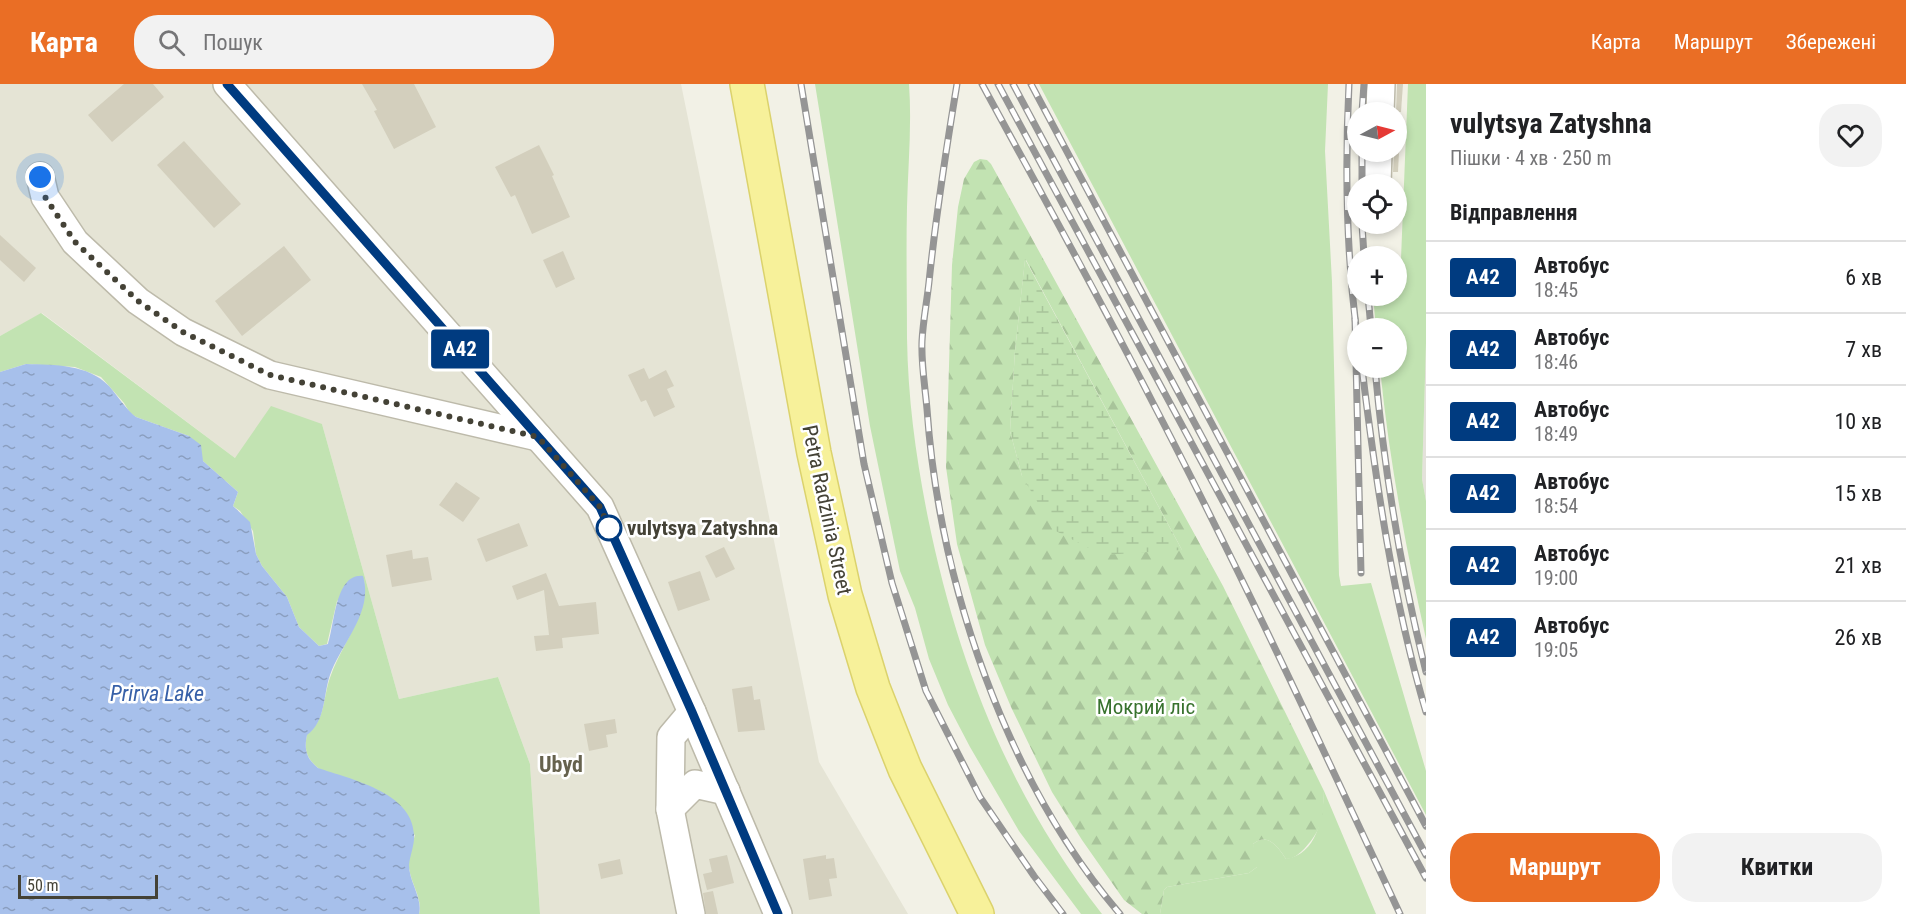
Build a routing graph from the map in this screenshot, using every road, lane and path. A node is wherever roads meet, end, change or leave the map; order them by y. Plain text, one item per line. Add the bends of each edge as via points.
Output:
1 (227, 84) edge
2 (747, 84) edge
3 (1381, 84) edge
4 (1380, 102) edge
5 (40, 177) dead end
6 (538, 437) junction
7 (692, 712) junction
8 (726, 791) junction
9 (670, 809) junction
10 (691, 914) edge
11 (778, 914) edge
12 (977, 914) edge

1 - 6 street
2 - 12 main road, Petra Radzinia Street via 814,453 845,595 873,688 905,769
3 - 4 street
5 - 6 street via 45,197 75,242 138,301 183,332 270,375
6 - 7 street via 600,507
7 - 8 street
7 - 9 street via 671,736
8 - 9 street via 695,784
8 - 11 street
9 - 10 street

